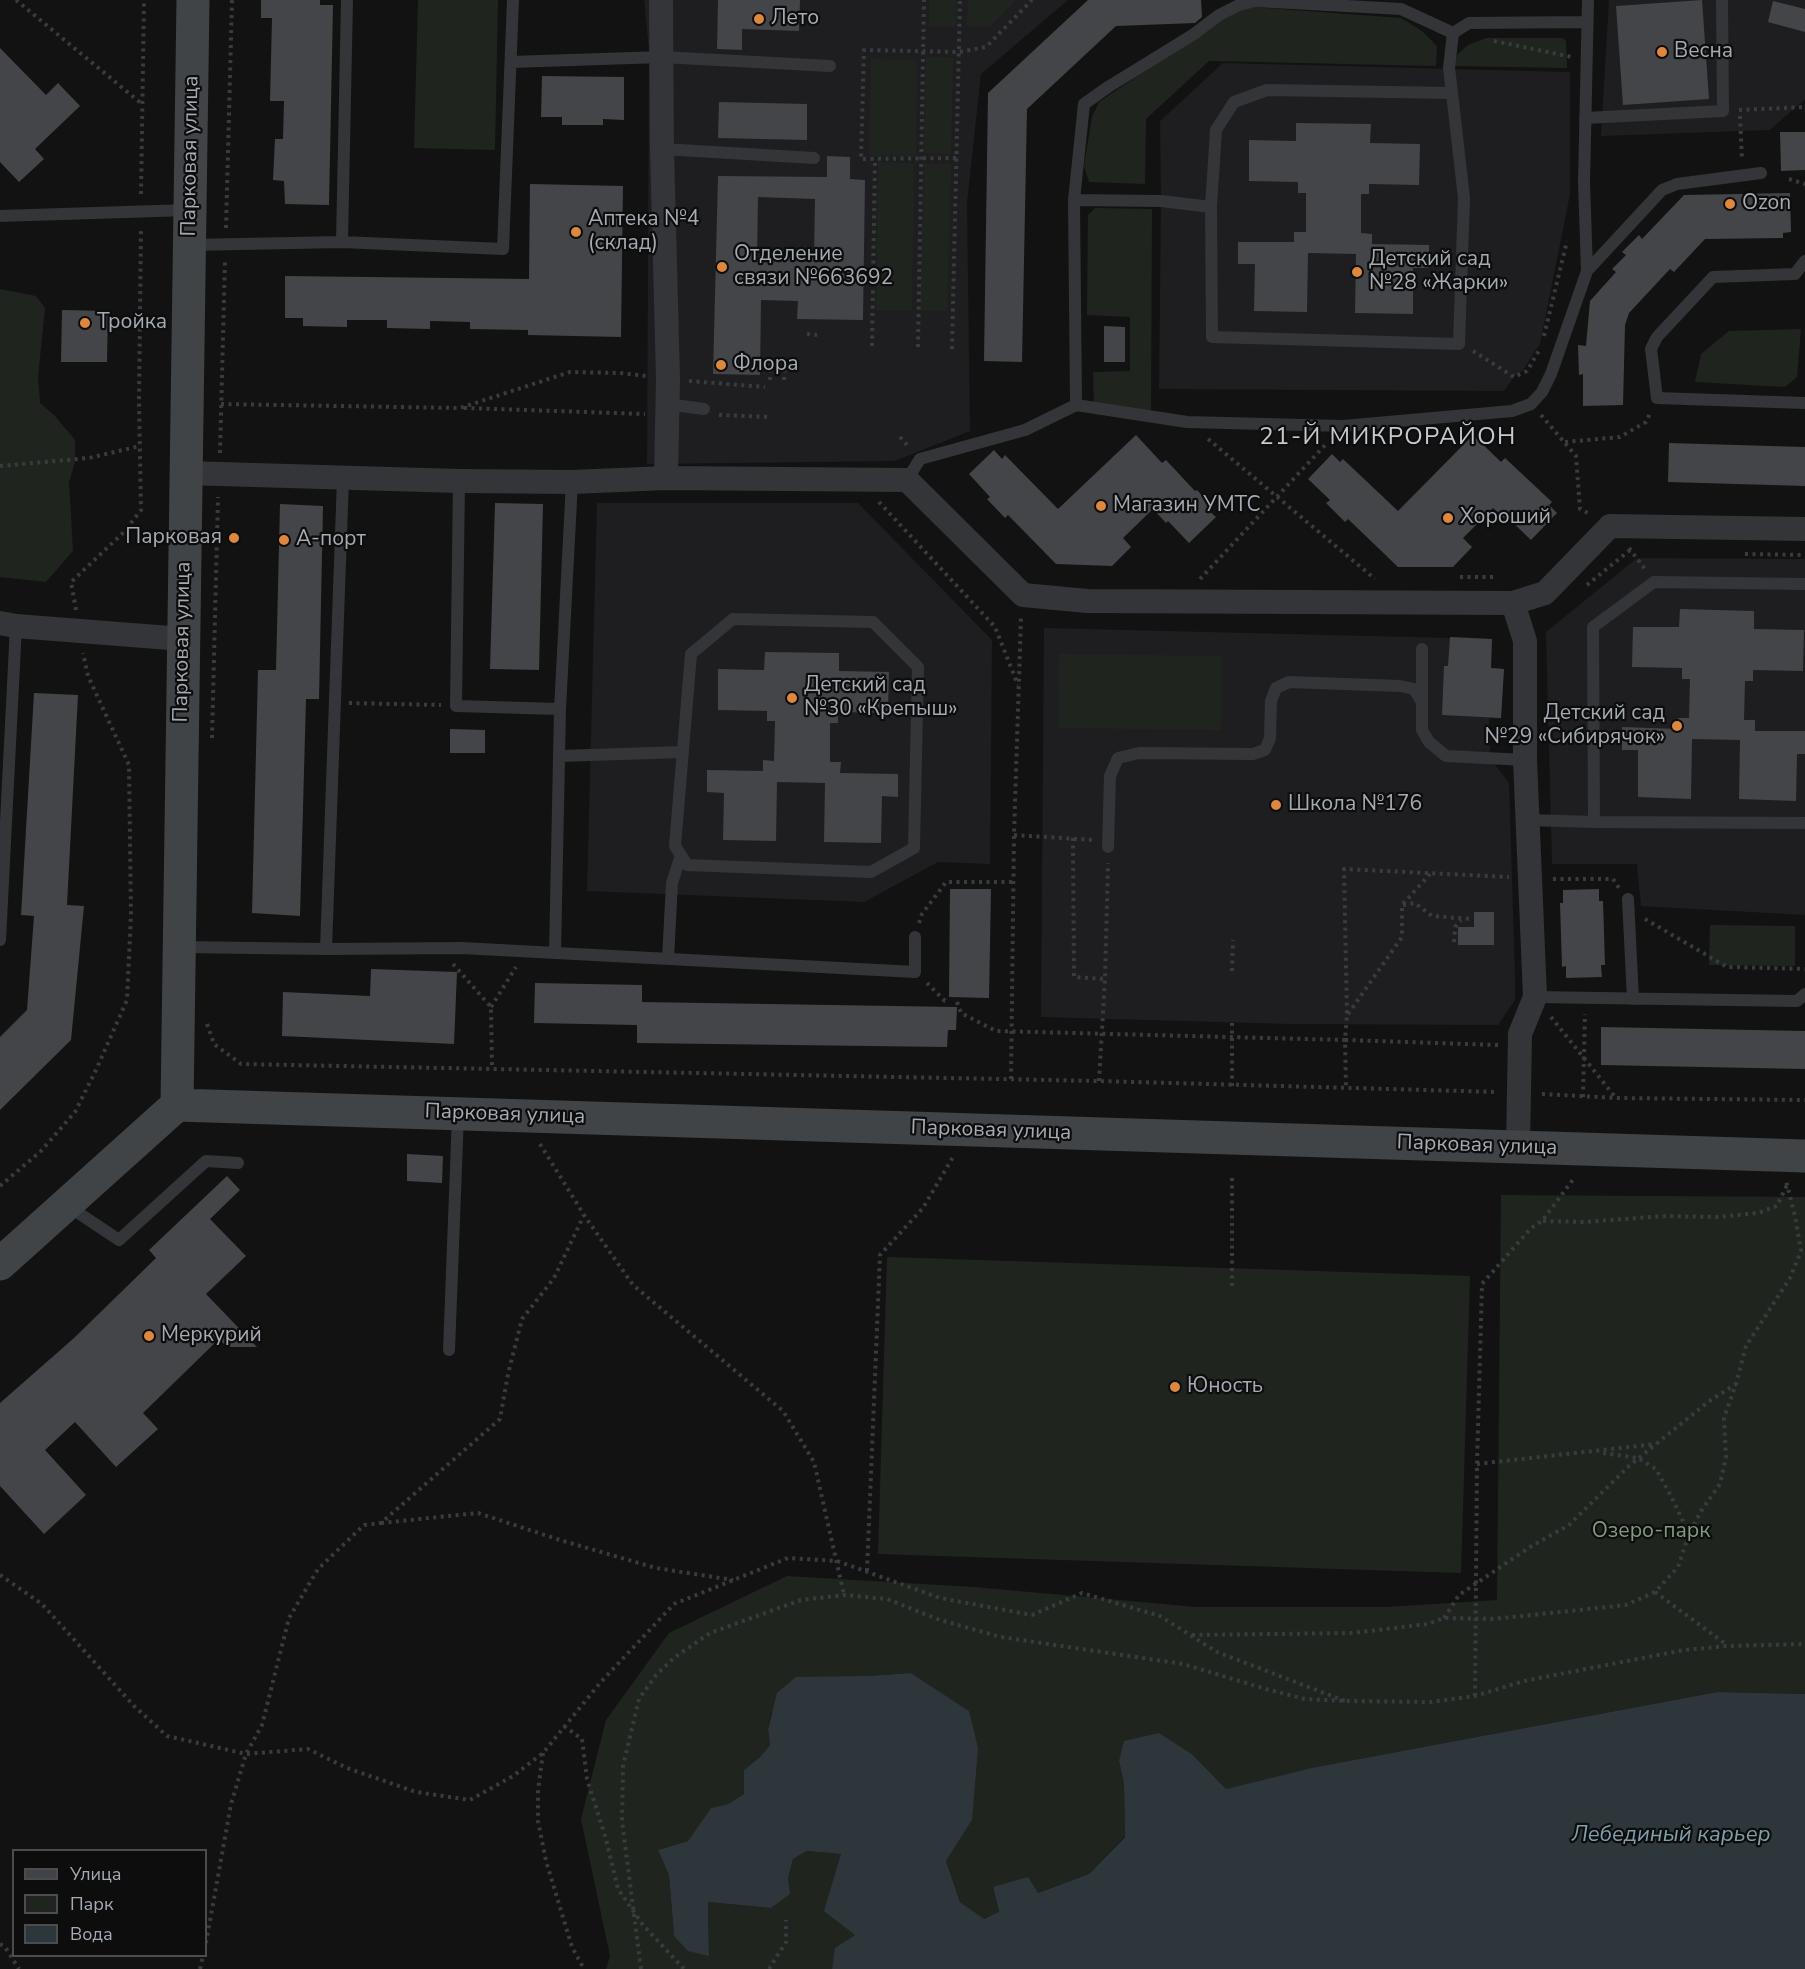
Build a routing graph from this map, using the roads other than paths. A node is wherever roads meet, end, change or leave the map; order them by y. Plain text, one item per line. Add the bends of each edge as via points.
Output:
1 (193, 0) edge
2 (347, 0) edge
3 (513, 0) edge
4 (661, 0) edge
5 (1588, 0) edge
6 (1722, 0) edge
7 (1587, 22) junction
8 (1453, 33) junction
9 (662, 57) junction
10 (511, 62) junction
11 (830, 66) dead end
12 (1452, 93) junction
13 (1586, 118) junction
14 (662, 149) junction
15 (814, 158) dead end
16 (1761, 173) dead end
17 (1074, 200) junction
18 (1211, 207) junction
19 (190, 210) junction
20 (0, 216) edge
21 (342, 242) junction
22 (189, 245) junction
23 (1805, 261) edge
24 (1587, 271) junction
25 (1805, 403) edge
26 (1076, 405) junction
27 (667, 409) junction
28 (709, 412) road end
29 (186, 473) junction
30 (666, 478) junction
31 (343, 479) junction
32 (907, 480) junction
33 (459, 481) junction
34 (572, 482) junction
35 (1805, 529) edge
36 (1805, 584) edge
37 (1513, 603) junction
38 (8, 625) edge
39 (183, 639) junction
40 (1422, 649) dead end
41 (1422, 702) junction
42 (560, 709) junction
43 (5, 721) edge
44 (683, 752) junction
45 (560, 756) junction
46 (1525, 760) junction
47 (1527, 820) junction
48 (1594, 822) junction
49 (1805, 823) edge
50 (1108, 844) road end
51 (681, 855) junction
52 (1628, 899) road end
53 (915, 937) road end
54 (0, 940) edge
55 (179, 947) junction
56 (326, 949) junction
57 (555, 953) junction
58 (668, 959) junction
59 (1805, 994) edge
60 (1535, 997) junction
61 (1633, 999) junction
62 (177, 1105) junction
63 (458, 1114) junction
64 (1518, 1147) junction
65 (238, 1163) dead end
66 (1790, 1165) edge
67 (65, 1204) junction
68 (0, 1263) edge
69 (449, 1350) dead end

1 - 19 street, Парковая улица
2 - 21 lane
3 - 10 lane
4 - 9 street
5 - 7 lane
6 - 13 lane via 1723,111
7 - 8 lane via 1469,23
7 - 13 lane
8 - 12 lane via 1449,68
8 - 17 lane via 1401,9 1256,1 1239,5 1084,104
9 - 10 lane
9 - 11 lane
9 - 14 street
10 - 21 lane via 503,249
12 - 18 lane via 1267,90 1234,102 1216,130
12 - 18 lane via 1464,198 1459,344 1212,337
13 - 24 lane
14 - 15 lane
14 - 27 street
16 - 24 lane via 1677,184 1662,190
17 - 18 lane via 1161,201
17 - 26 lane
19 - 20 lane
19 - 22 street, Парковая улица
21 - 22 lane
22 - 29 street, Парковая улица
23 - 25 lane via 1794,274 1713,277 1657,336 1652,349 1657,398
24 - 26 lane via 1542,392 1531,404 1512,411 1343,426 1187,422
26 - 32 lane via 1025,430 920,459
27 - 28 lane
27 - 30 street
29 - 31 street
29 - 39 street, Парковая улица
30 - 32 street
30 - 34 street
31 - 33 street
31 - 56 lane
32 - 37 street via 1023,596 1087,601
33 - 34 street
33 - 42 lane via 456,706
34 - 42 lane
35 - 37 street via 1610,526 1545,593
36 - 48 lane via 1654,582 1593,627
37 - 46 street via 1525,641
38 - 39 street
38 - 43 lane
39 - 55 street, Парковая улица
40 - 41 lane
41 - 46 lane via 1422,730 1446,756
41 - 50 lane via 1414,689 1400,686 1289,682 1276,688 1271,701 1270,738 1265,750 1253,754 1139,753 1118,758 1110,776
42 - 45 lane
43 - 54 lane
44 - 45 lane
44 - 51 lane via 675,846
44 - 51 lane via 692,654 733,619 873,622 918,667 914,848 871,872 687,866
45 - 57 lane
46 - 47 street
47 - 48 lane
47 - 60 street
48 - 49 lane
51 - 58 lane via 672,883
52 - 61 lane
53 - 58 lane via 915,972
55 - 56 lane
55 - 62 street, Парковая улица
56 - 57 lane
57 - 58 lane
59 - 61 lane via 1797,1001
60 - 61 lane
60 - 64 street via 1520,1034
62 - 63 street, Парковая улица
62 - 67 street
63 - 64 street, Парковая улица
63 - 69 lane
64 - 66 street, Парковая улица
65 - 67 lane via 206,1161 119,1240
67 - 68 street

